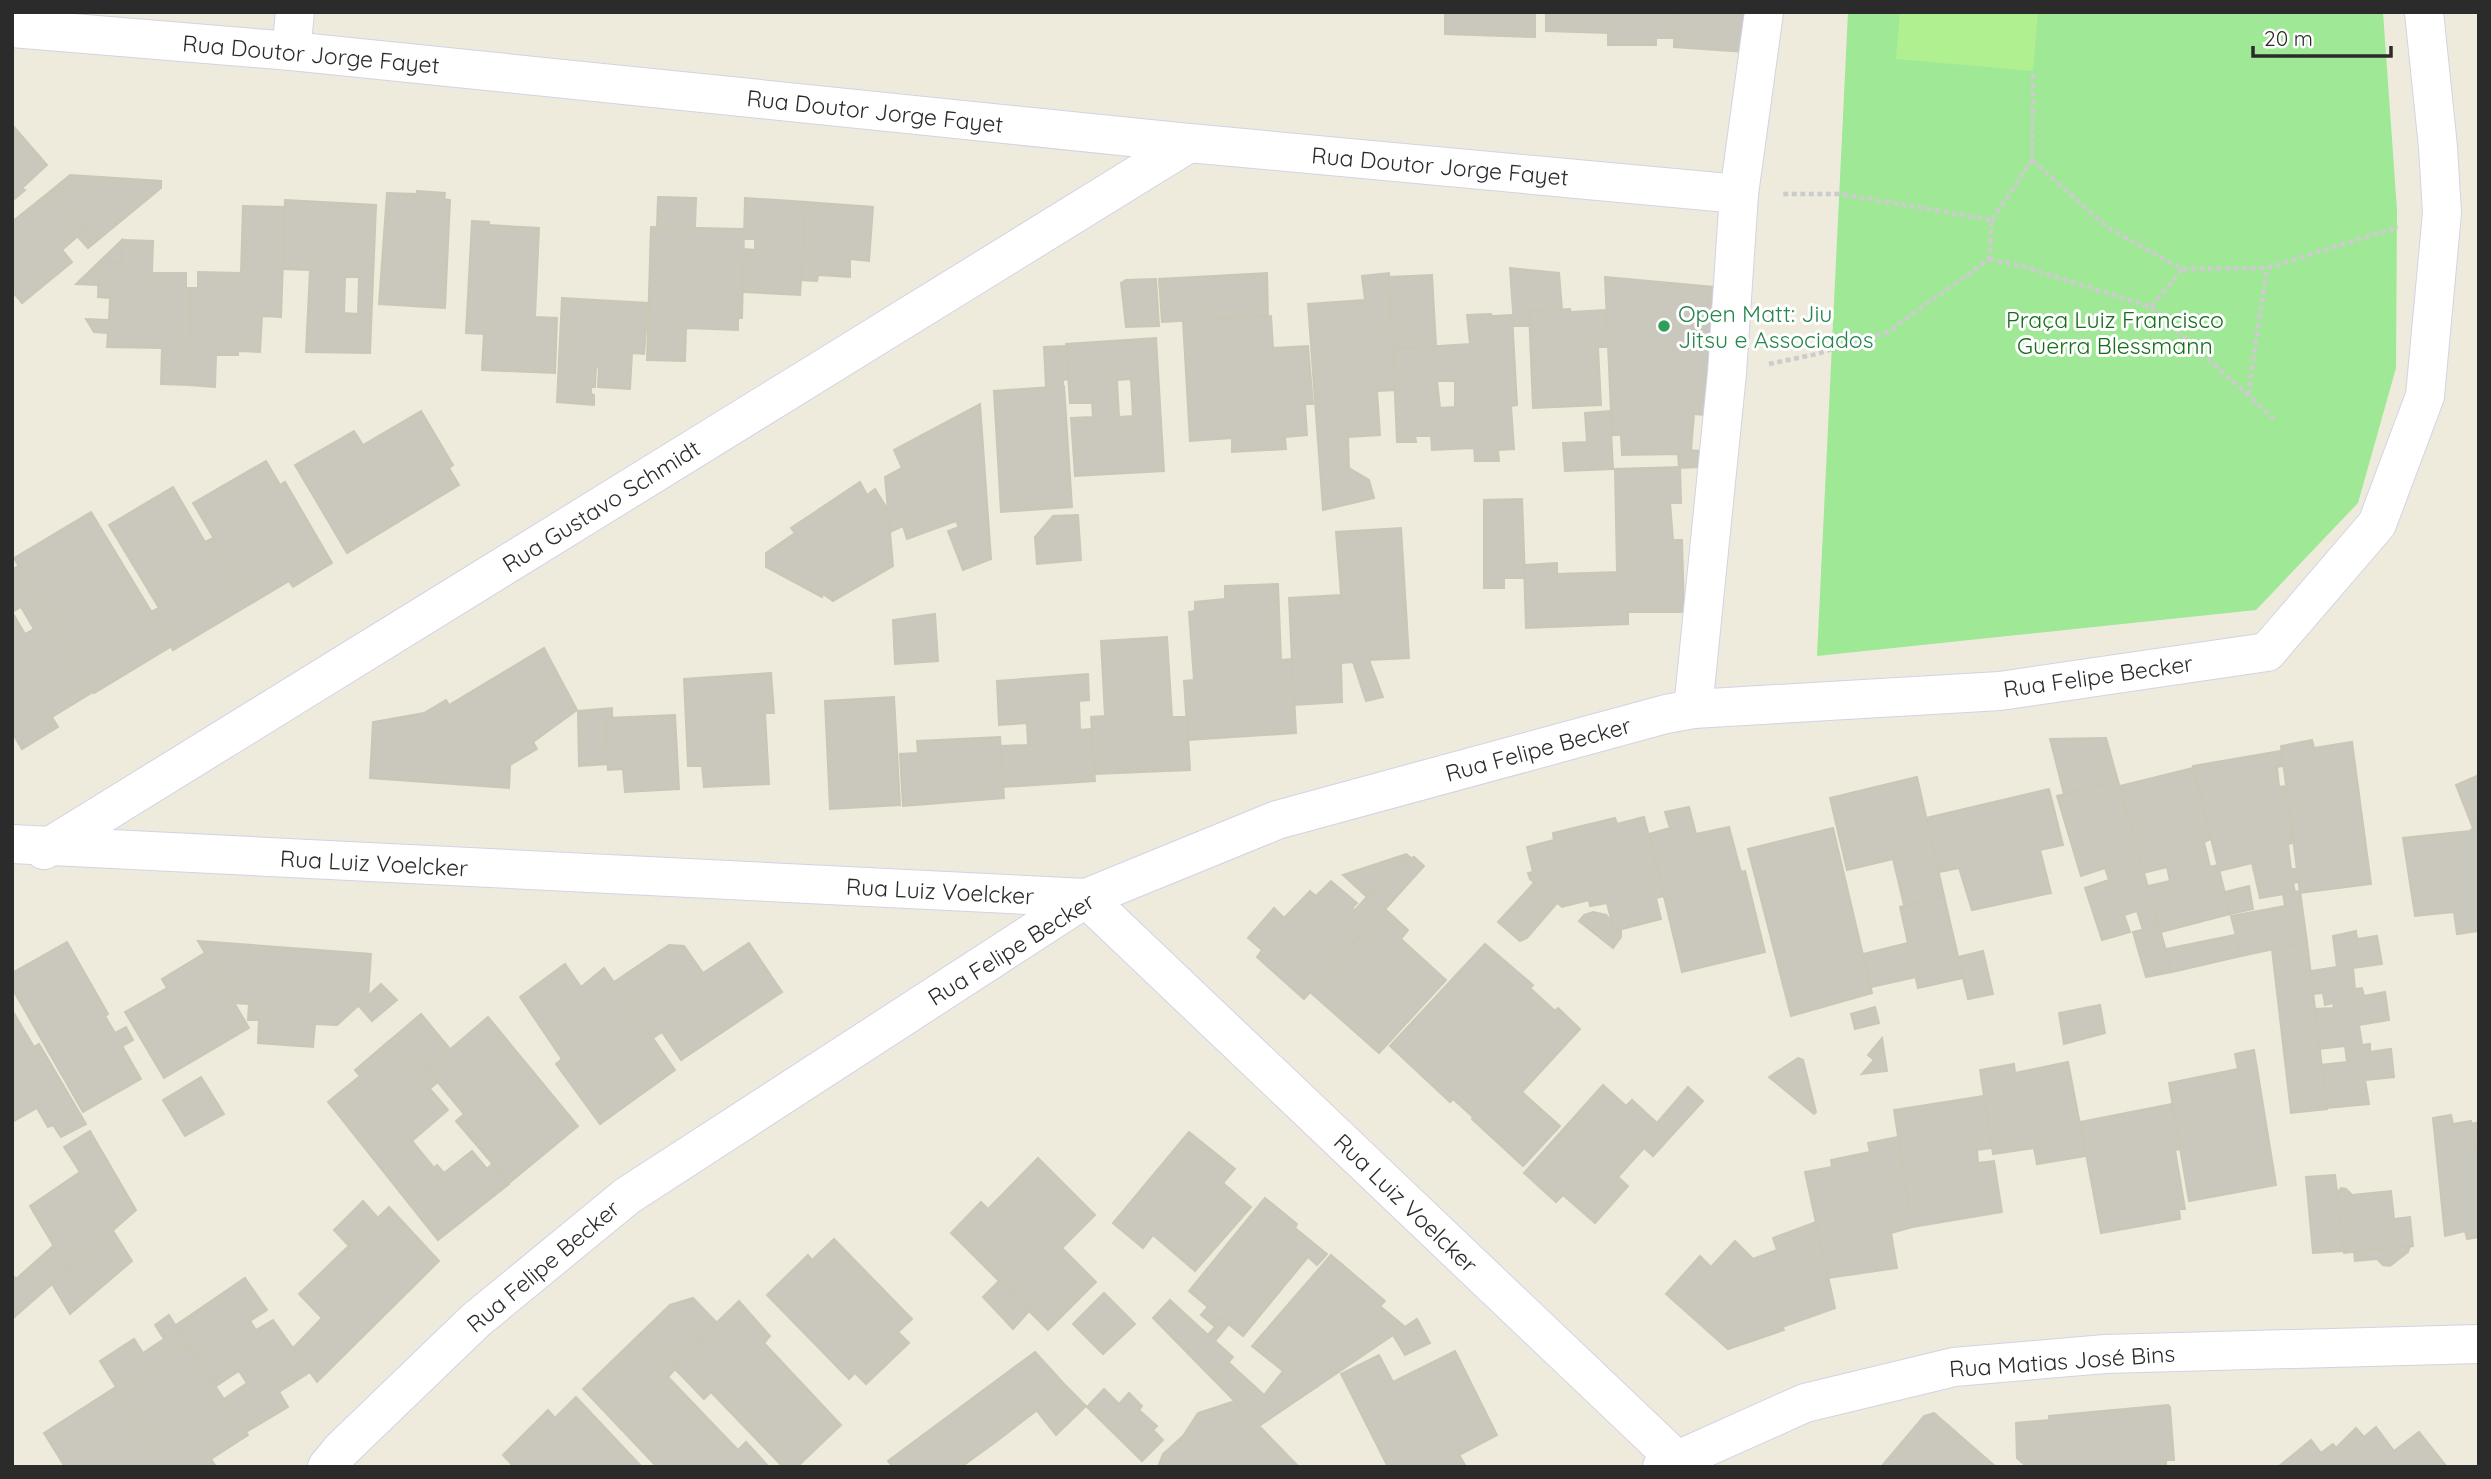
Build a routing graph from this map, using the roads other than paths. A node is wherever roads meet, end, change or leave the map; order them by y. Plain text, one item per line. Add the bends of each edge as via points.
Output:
1 (295, 12) edge
2 (1764, 12) edge
3 (2424, 12) edge
4 (12, 28) edge
5 (291, 51) junction
6 (1189, 143) junction
7 (1739, 194) junction
8 (1693, 709) junction
9 (30, 845) edge
10 (12, 869) edge
11 (1086, 898) junction
12 (2479, 1344) edge
13 (1674, 1464) edge
14 (327, 1467) edge

1 - 5 street
2 - 7 street
3 - 8 street, Rua Felipe Becker via 2442,213 2425,396 2378,524 2267,652 2000,691
4 - 5 street, Rua Doutor Jorge Fayet
5 - 6 street, Rua Doutor Jorge Fayet
6 - 7 street, Rua Doutor Jorge Fayet
6 - 9 street, Rua Gustavo Schmidt
7 - 8 street via 1727,373
8 - 11 street, Rua Felipe Becker via 1277,820
9 - 10 street, Rua Gustavo Schmidt
9 - 11 street, Rua Luiz Voelcker
11 - 13 street, Rua Luiz Voelcker
11 - 14 street, Rua Felipe Becker via 627,1196 476,1320
12 - 13 street, Rua Matias José Bins via 2105,1354 1954,1367 1805,1403

